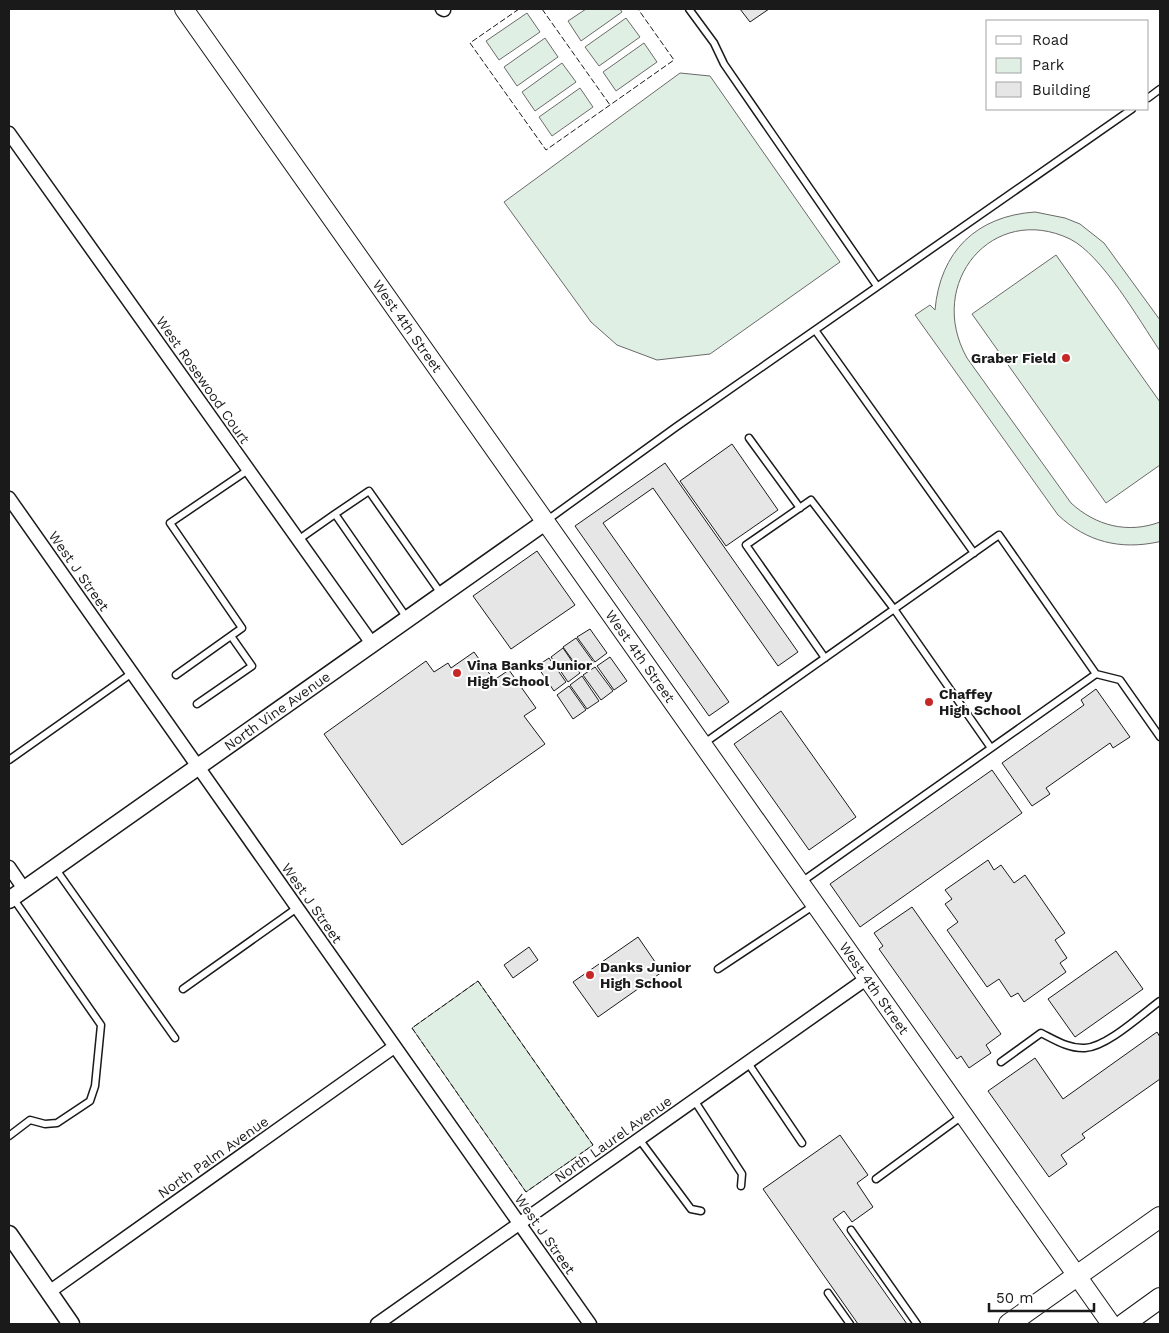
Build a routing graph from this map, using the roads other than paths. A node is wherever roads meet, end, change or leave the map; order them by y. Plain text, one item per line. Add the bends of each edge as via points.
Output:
1 (184, 9) edge
2 (689, 9) edge
3 (1160, 89) edge
4 (1149, 97) edge
5 (1131, 110) edge
6 (9, 133) edge
7 (877, 286) junction
8 (815, 330) junction
9 (749, 438) dead end
10 (248, 470) junction
11 (9, 498) edge
12 (800, 508) junction
13 (335, 514) junction
14 (545, 522) junction
15 (298, 540) junction
16 (974, 553) junction
17 (442, 595) junction
18 (894, 610) junction
19 (408, 619) junction
20 (231, 636) junction
21 (372, 645) junction
22 (825, 658) junction
23 (132, 673) junction
24 (1096, 674) junction
25 (176, 675) dead end
26 (197, 704) dead end
27 (1160, 737) edge
28 (702, 745) junction
29 (991, 748) junction
30 (9, 760) edge
31 (198, 766) junction
32 (9, 867) edge
33 (54, 867) junction
34 (799, 883) junction
35 (15, 895) edge
36 (814, 905) junction
37 (297, 908) junction
38 (718, 969) dead end
39 (866, 979) junction
40 (183, 989) dead end
41 (1160, 1001) edge
42 (175, 1038) dead end
43 (394, 1047) junction
44 (1001, 1062) dead end
45 (748, 1063) junction
46 (694, 1100) junction
47 (963, 1115) junction
48 (9, 1136) edge
49 (639, 1139) junction
50 (802, 1143) dead end
51 (876, 1179) dead end
52 (741, 1186) dead end
53 (701, 1211) dead end
54 (1160, 1217) edge
55 (519, 1224) junction
56 (851, 1230) dead end
57 (9, 1234) edge
58 (1077, 1276) junction
59 (49, 1292) junction
60 (828, 1293) dead end
61 (1160, 1298) edge
62 (71, 1324) edge
63 (377, 1324) edge
64 (590, 1324) edge
65 (850, 1324) edge
66 (917, 1324) edge
67 (1010, 1324) edge
68 (1111, 1324) edge
69 (1124, 1324) edge

1 - 14 main road, West 4th Street
2 - 7 lane
3 - 4 lane
5 - 7 lane
6 - 10 street, West Rosewood Court
7 - 8 lane
8 - 14 lane
8 - 16 lane
9 - 12 lane
10 - 15 street, West Rosewood Court
10 - 20 lane via 170,523 242,628
11 - 23 street, West J Street
12 - 18 lane via 811,500
12 - 22 lane via 746,546
13 - 15 lane
13 - 17 lane via 369,491
13 - 19 lane
14 - 17 street, North Vine Avenue
14 - 28 main road, West 4th Street
15 - 21 street, West Rosewood Court
16 - 18 lane
16 - 24 lane via 999,535
17 - 19 street, North Vine Avenue
18 - 22 lane
18 - 29 lane
19 - 21 street, North Vine Avenue
20 - 25 lane
20 - 26 lane via 252,666
21 - 31 street, North Vine Avenue
22 - 28 lane
23 - 30 lane
23 - 31 street, West J Street
24 - 27 lane via 1120,680
24 - 29 lane
28 - 34 main road, West 4th Street
29 - 34 lane
31 - 33 street, North Vine Avenue
31 - 37 street, West J Street
32 - 35 street
33 - 35 street, North Vine Avenue
33 - 42 lane
34 - 36 main road, West 4th Street
35 - 48 lane via 101,1026 96,1086 90,1101 57,1123 30,1120
36 - 38 lane
36 - 39 main road, West 4th Street
37 - 40 lane
37 - 43 street, West J Street
39 - 45 street, North Laurel Avenue
39 - 47 main road, West 4th Street
41 - 44 lane via 1106,1040 1086,1048 1064,1045 1041,1033
43 - 55 street, West J Street
43 - 59 street, North Palm Avenue
45 - 46 street, North Laurel Avenue
45 - 50 lane
46 - 49 street, North Laurel Avenue
46 - 52 lane via 742,1174
47 - 51 lane
47 - 58 main road, West 4th Street
49 - 53 lane via 691,1210
49 - 55 street, North Laurel Avenue
54 - 58 main road
55 - 63 street, North Laurel Avenue
55 - 64 street, West J Street
56 - 66 lane
57 - 59 street
58 - 67 main road
58 - 68 main road, West 4th Street
59 - 62 street
60 - 65 lane
61 - 69 main road

